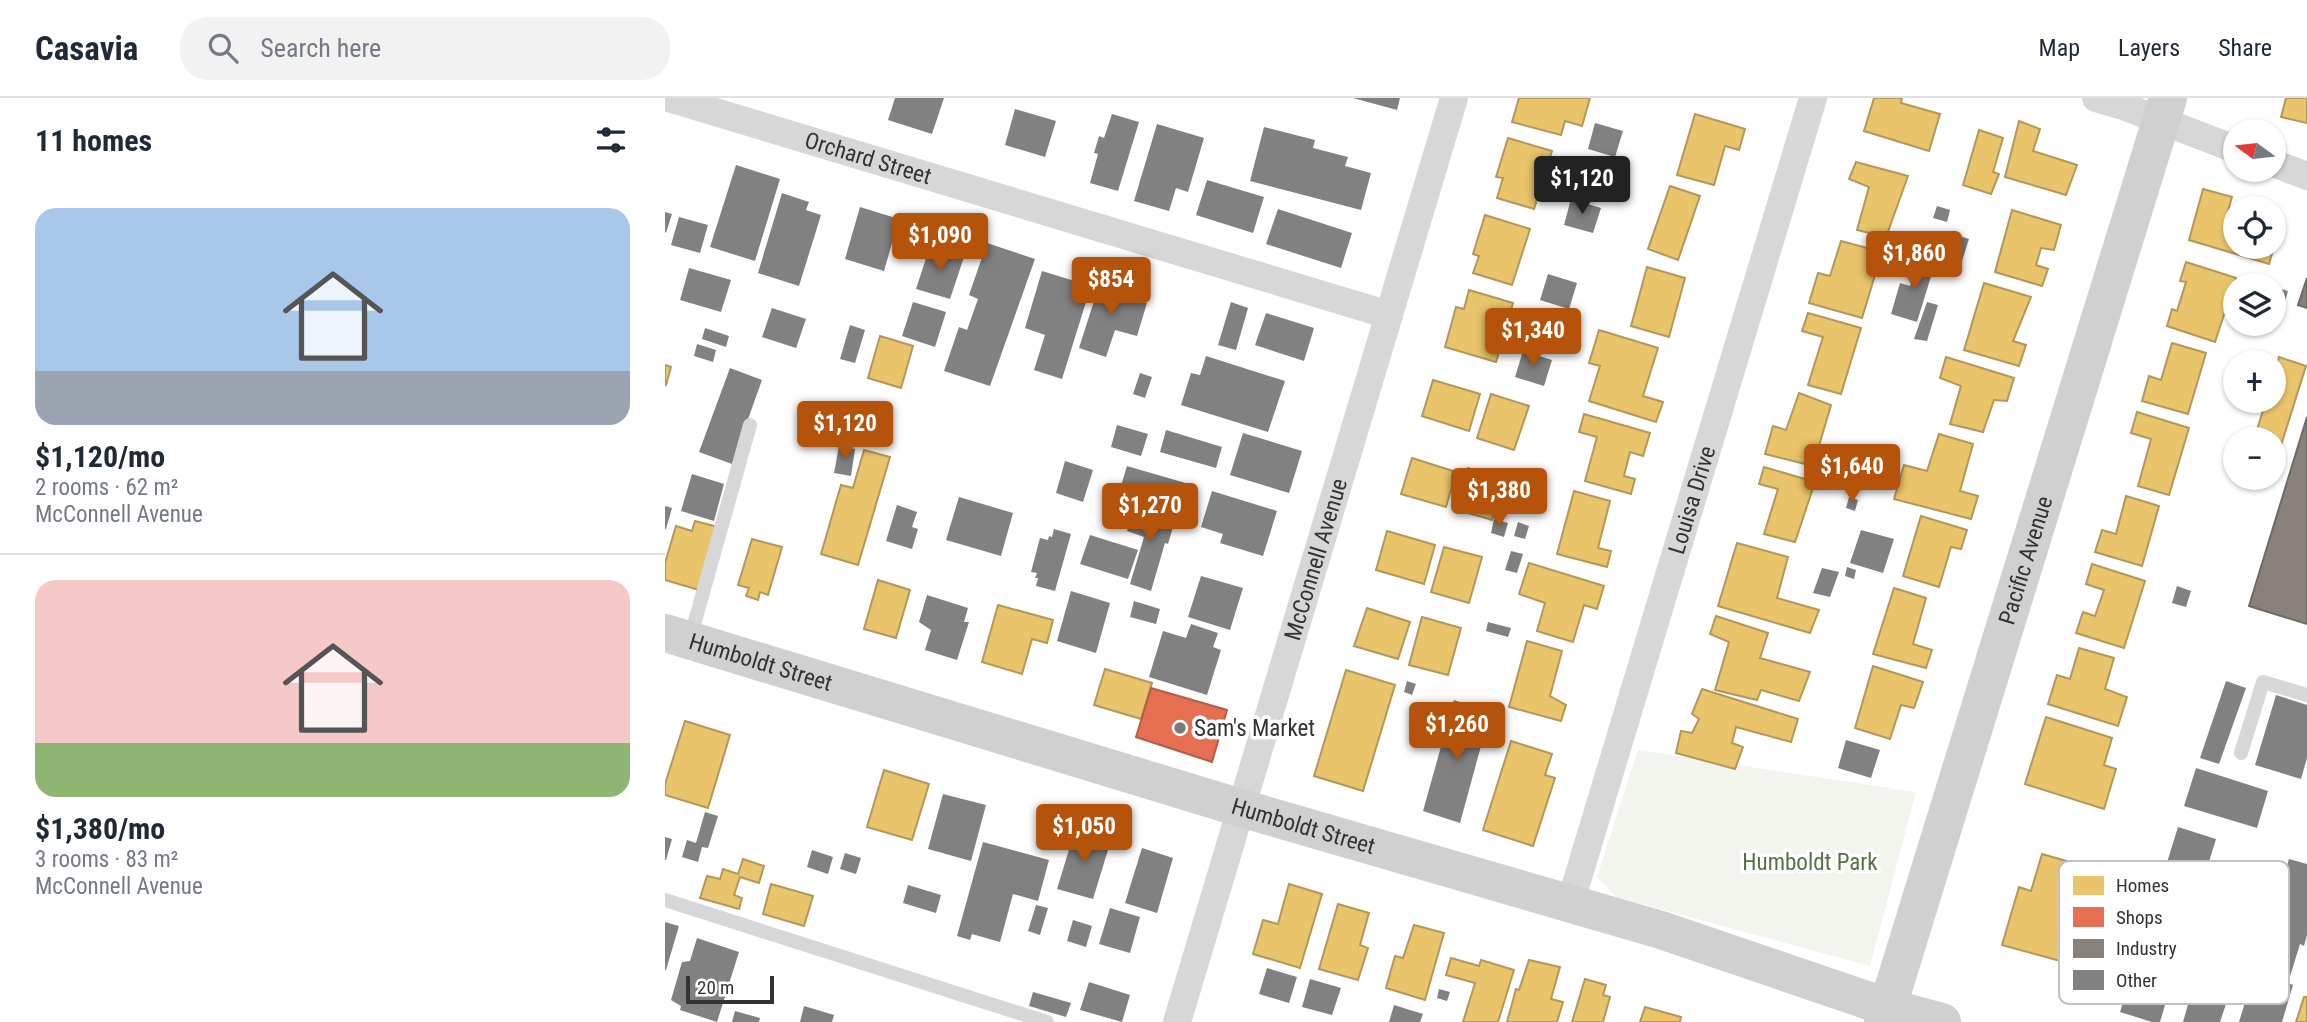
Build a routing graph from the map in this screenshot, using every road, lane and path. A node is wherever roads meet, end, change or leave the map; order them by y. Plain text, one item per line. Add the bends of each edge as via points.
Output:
1 (669, 98) edge
2 (1454, 98) edge
3 (1813, 98) edge
4 (2096, 98) edge
5 (2165, 109) edge
6 (2223, 142) edge
7 (2286, 168) edge
8 (2307, 176) edge
9 (1389, 315) junction
10 (750, 425) dead end
11 (677, 636) edge
12 (2307, 695) edge
13 (2241, 753) dead end
14 (1241, 808) junction
15 (665, 900) edge
16 (1570, 904) junction
17 (1885, 1014) edge
18 (1047, 1022) edge
19 (1177, 1022) edge
20 (1942, 1022) edge

1 - 9 street, Orchard Street
2 - 9 street, McConnell Avenue
3 - 16 street, Louisa Drive
4 - 5 street
5 - 6 street
5 - 17 street, Pacific Avenue
7 - 8 street
9 - 14 street, McConnell Avenue
10 - 11 lane
11 - 14 street, Humboldt Street
12 - 13 lane via 2263,682
14 - 16 street, Humboldt Street
14 - 19 street, McConnell Avenue
15 - 18 lane
16 - 17 street, Humboldt Street via 1661,930
17 - 20 street, Humboldt Street

